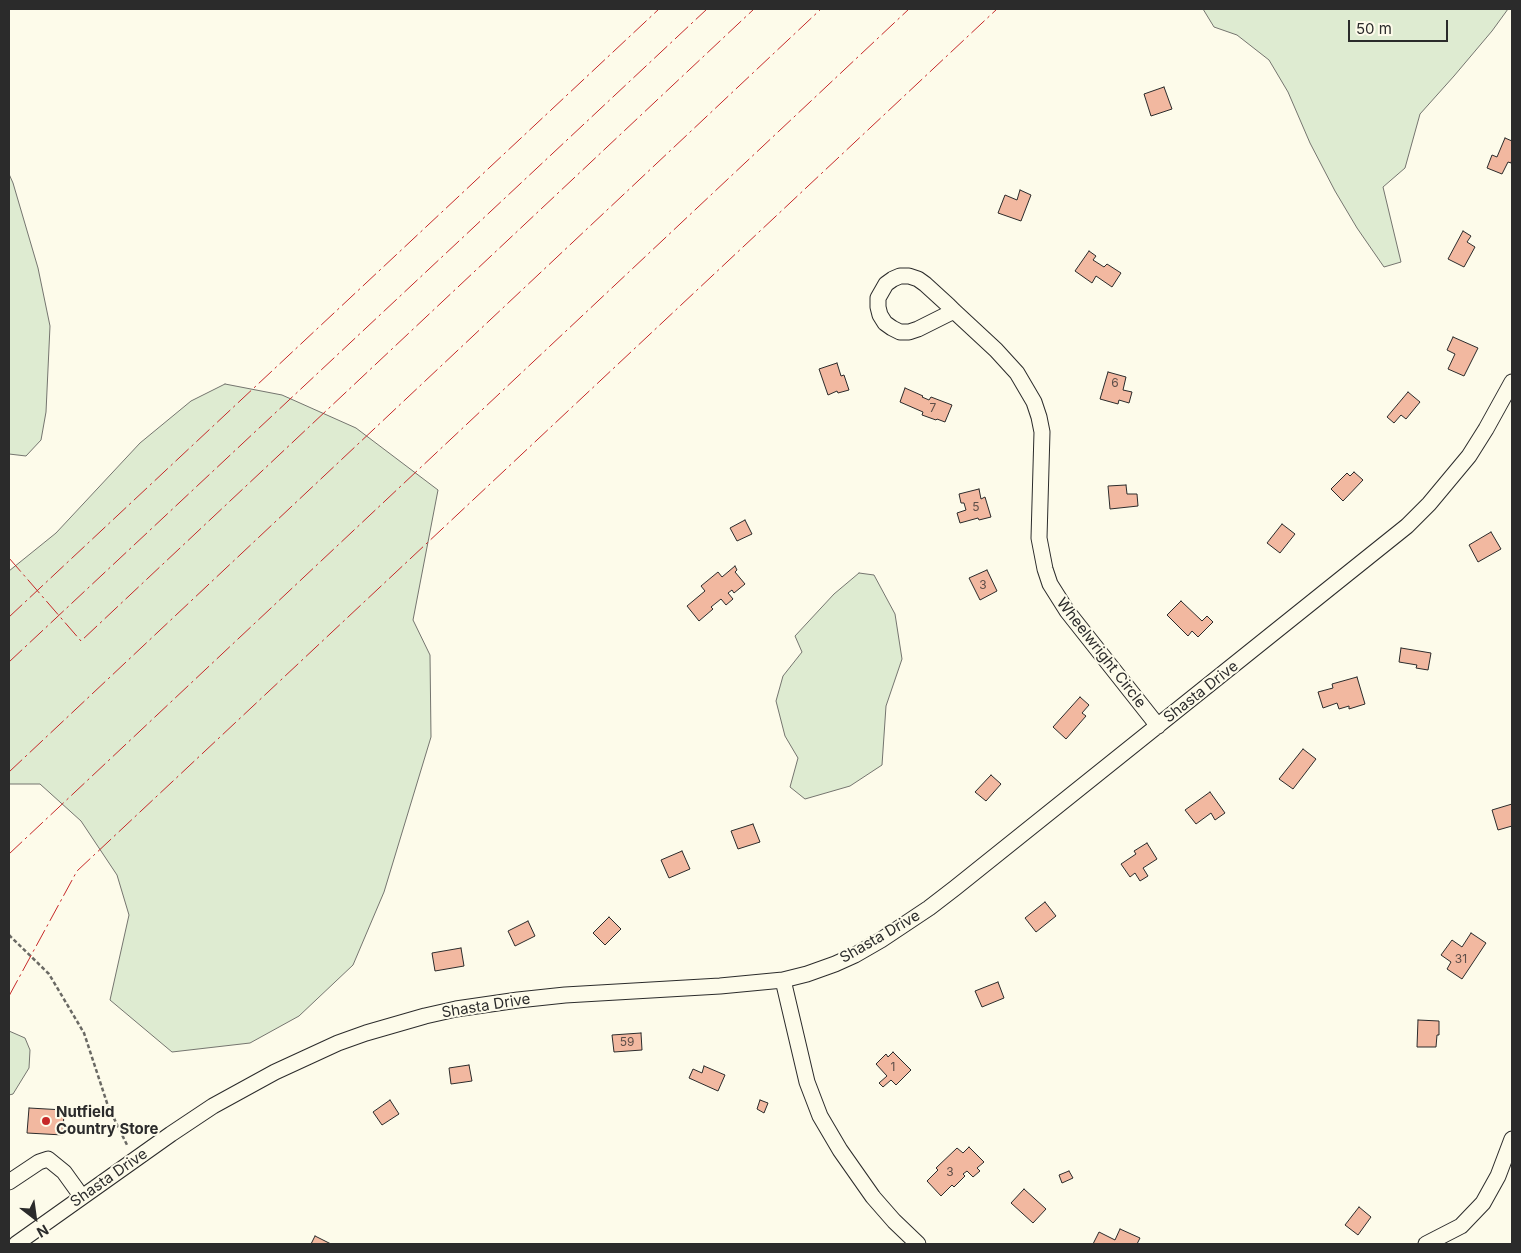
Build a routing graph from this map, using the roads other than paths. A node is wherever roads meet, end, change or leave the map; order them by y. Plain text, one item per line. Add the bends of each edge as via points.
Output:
1 (954, 311) junction
2 (1512, 382) edge
3 (1158, 726) junction
4 (783, 980) junction
5 (1512, 1139) edge
6 (9, 1182) edge
7 (82, 1197) junction
8 (16, 1244) edge
9 (918, 1244) edge
10 (1426, 1244) edge

1 - 1 street, Wheelwright Circle via 925,284 909,276 900,276 886,284 878,298 880,315 885,323 900,332 918,329
1 - 3 street, Wheelwright Circle via 1017,373 1034,402 1043,446 1039,538 1050,584
2 - 3 street, Shasta Drive via 1469,456 1418,516
3 - 4 street, Shasta Drive via 905,925 855,955
4 - 7 street, Shasta Drive via 518,1000 456,1009 366,1033 275,1072 213,1106
4 - 9 street via 807,1082 820,1116 873,1197
5 - 10 street via 1498,1176 1483,1203 1461,1226
6 - 7 street via 48,1159 64,1172
7 - 8 street, Shasta Drive

